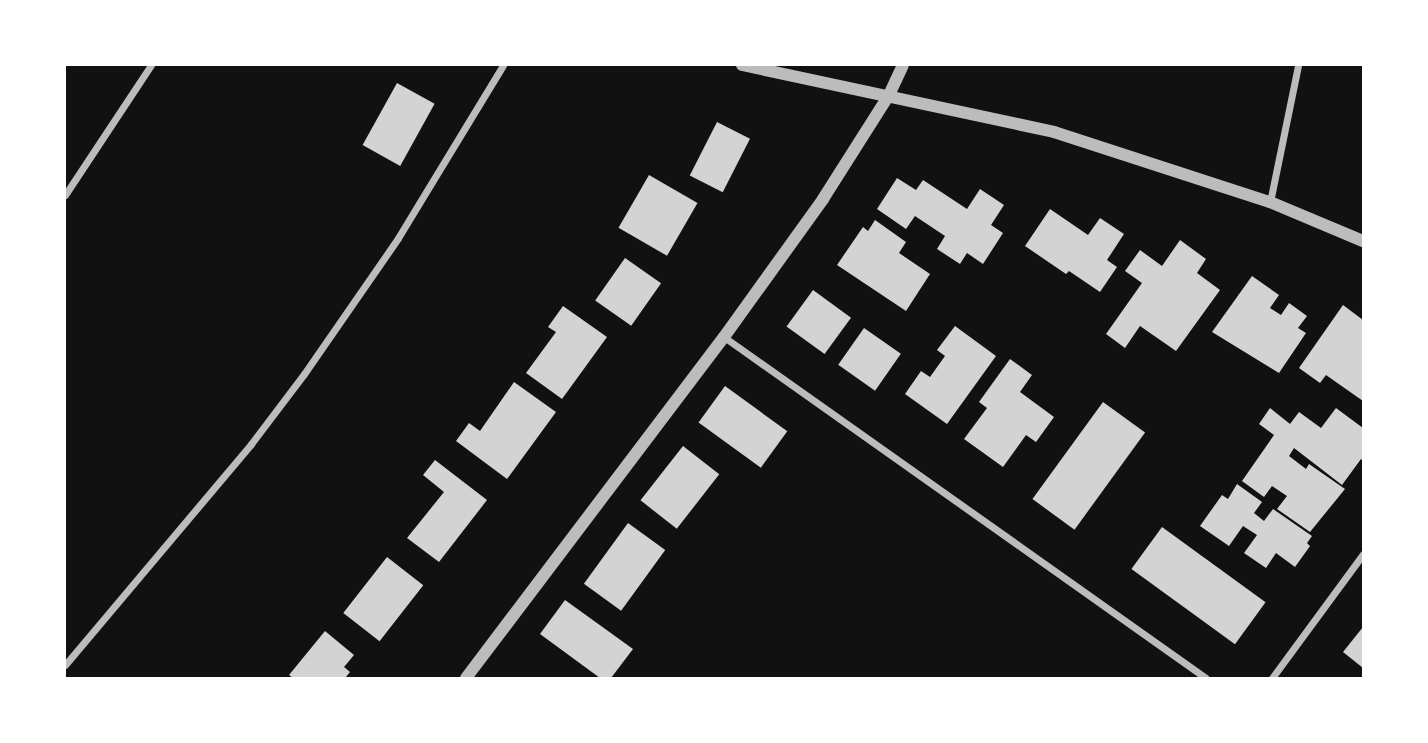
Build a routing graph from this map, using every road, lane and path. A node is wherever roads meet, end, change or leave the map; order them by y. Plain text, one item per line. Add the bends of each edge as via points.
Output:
1 (151, 65) edge
2 (503, 65) edge
3 (742, 65) edge
4 (903, 65) edge
5 (1298, 65) edge
6 (889, 95) junction
7 (65, 195) edge
8 (1270, 202) junction
9 (1363, 241) edge
10 (724, 337) junction
11 (1363, 554) edge
12 (65, 665) edge
13 (466, 678) edge
14 (1206, 678) edge
15 (1272, 678) edge

1 - 7 street
2 - 12 street via 405,228 304,374
3 - 6 street
4 - 6 street
5 - 8 street
6 - 8 street via 1054,132
6 - 10 street via 823,199
8 - 9 street
10 - 13 street
10 - 14 street
11 - 15 street

